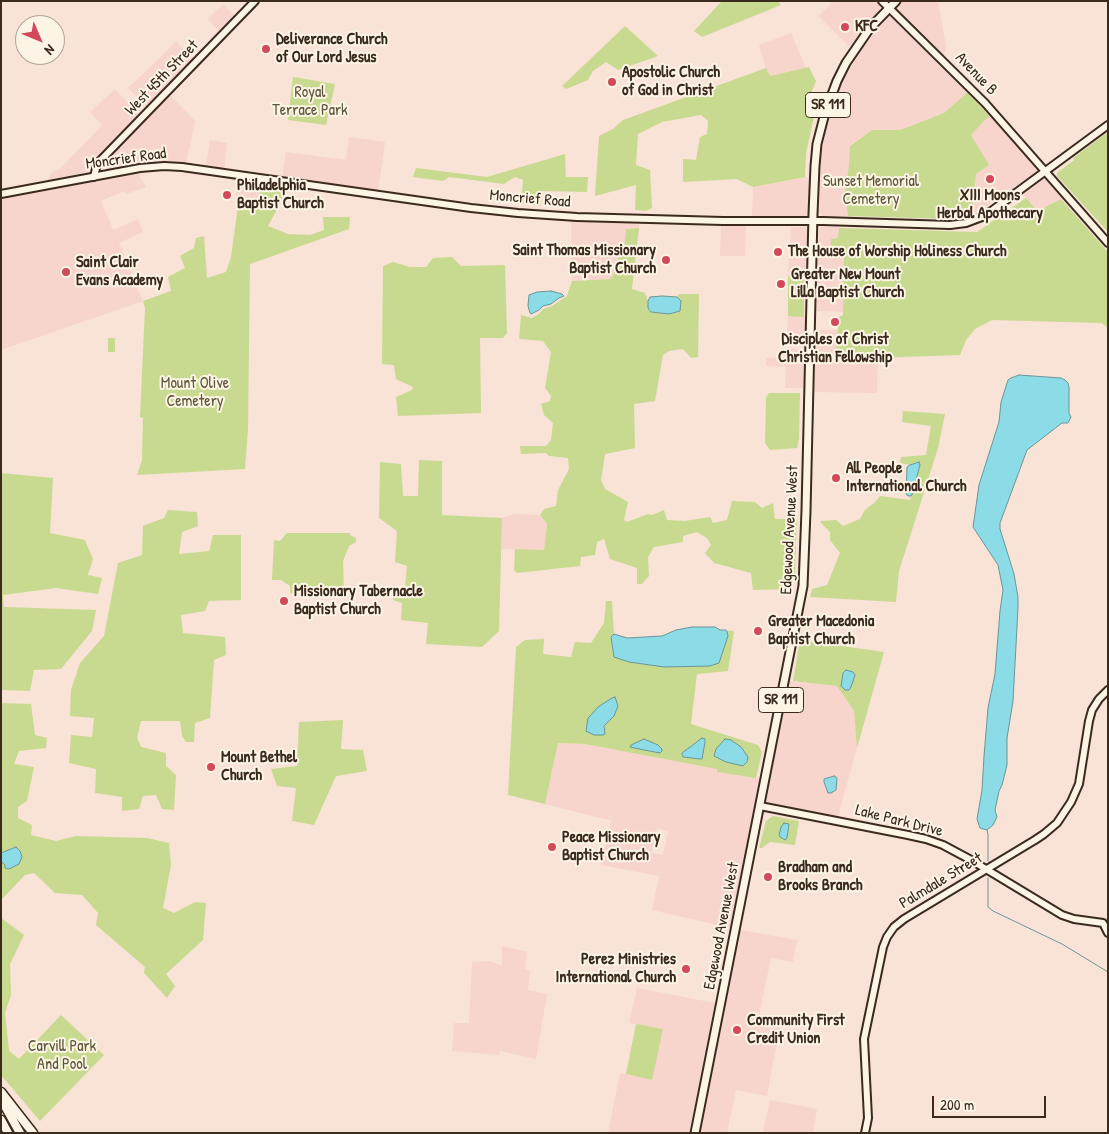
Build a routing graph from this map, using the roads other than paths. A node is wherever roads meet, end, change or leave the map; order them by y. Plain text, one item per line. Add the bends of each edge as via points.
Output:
1 (255, 1) edge
2 (882, 1) edge
3 (896, 1) edge
4 (889, 8) junction
5 (1108, 125) edge
6 (1046, 171) junction
7 (94, 177) junction
8 (1, 194) edge
9 (813, 222) junction
10 (1108, 243) edge
11 (1108, 690) edge
12 (760, 806) junction
13 (971, 860) junction
14 (1003, 860) junction
15 (987, 869) junction
16 (972, 878) junction
17 (1002, 878) junction
18 (1108, 933) edge
19 (1, 1092) edge
20 (1, 1099) edge
21 (1, 1120) edge
22 (8, 1133) edge
23 (20, 1133) edge
24 (33, 1133) edge
25 (695, 1133) edge
26 (865, 1133) edge

1 - 7 street, West 45th Street via 97,164
2 - 4 street, Avenue B
3 - 4 main road, Edgewood Avenue West / SR 111
4 - 6 street, Avenue B via 985,103
4 - 9 main road, Edgewood Avenue West / SR 111 via 870,28 846,63 825,113 816,155
5 - 6 street, Moncrief Road
6 - 9 street, Moncrief Road via 990,212 966,224
6 - 10 street, Avenue B
7 - 8 street, Moncrief Road
7 - 9 street, Moncrief Road via 173,166 518,213
9 - 12 main road, Edgewood Avenue West / SR 111 via 804,576
11 - 14 street, Palmdale Street via 1092,710 1081,775 1067,809 1044,834
12 - 13 street, Lake Park Drive via 926,839
12 - 25 main road, Edgewood Avenue West / SR 111
13 - 15 street, Lake Park Drive
13 - 16 street via 975,869
14 - 15 street, Palmdale Street
14 - 17 street
15 - 16 street, Palmdale Street
15 - 17 street, Lake Park Drive
16 - 26 street, Palmdale Street via 894,926 884,942 864,1039 868,1118
17 - 18 street, Lake Park Drive via 1068,917 1103,923
19 - 24 highway
20 - 23 highway
21 - 22 highway

